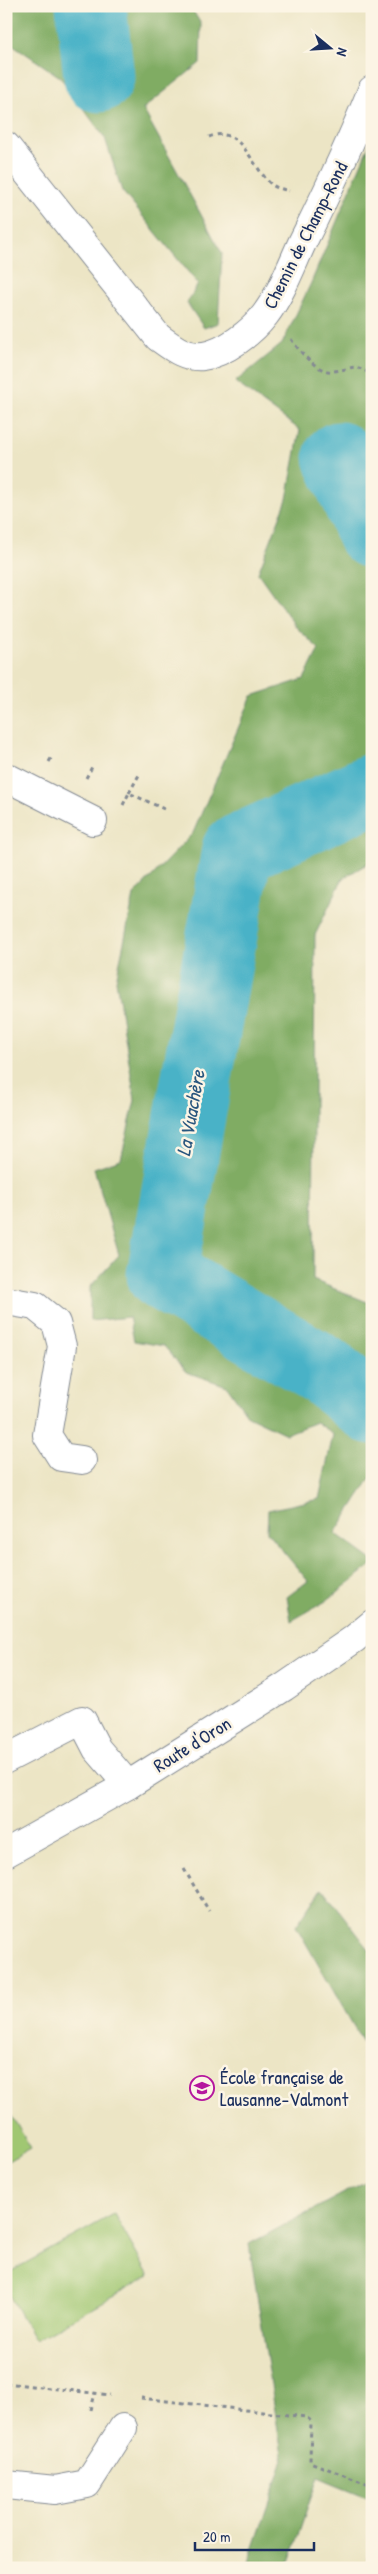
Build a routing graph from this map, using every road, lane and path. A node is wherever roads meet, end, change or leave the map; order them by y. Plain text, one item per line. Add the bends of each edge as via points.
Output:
1 (372, 90) edge
2 (209, 137) dead end
3 (6, 146) edge
4 (297, 194) dead end
5 (290, 338) dead end
6 (372, 375) edge
7 (6, 651) edge
8 (6, 657) edge
9 (93, 765) dead end
10 (139, 776) dead end
11 (6, 777) edge
12 (85, 780) dead end
13 (164, 809) dead end
14 (93, 821) dead end
15 (6, 1301) edge
16 (82, 1460) dead end
17 (372, 1624) edge
18 (6, 1759) edge
19 (128, 1785) junction
20 (6, 1853) edge
21 (184, 1869) dead end
22 (209, 1911) dead end
23 (6, 2383) edge
24 (114, 2395) dead end
25 (134, 2397) dead end
26 (123, 2428) dead end
27 (6, 2485) edge
28 (372, 2486) edge
29 (372, 2558) edge
30 (366, 2568) edge

1 - 3 street, Chemin de Champ-Rond via 347,152 265,315 248,332 221,350 202,356 181,353 158,337
2 - 4 path via 218,133 235,138 272,185
5 - 6 path via 304,358 324,368 333,372 349,366
7 - 8 path
9 - 12 path
10 - 13 path via 129,795
11 - 14 street
15 - 16 street via 36,1306 56,1323 62,1346 47,1435 61,1457
17 - 19 street, Route d'Oron via 284,1687
18 - 19 street via 82,1720 97,1749
19 - 20 street, Route d'Oron
21 - 22 path
23 - 24 path
25 - 28 path via 306,2417 311,2421 310,2462
26 - 27 street via 87,2484 55,2490
29 - 30 path

